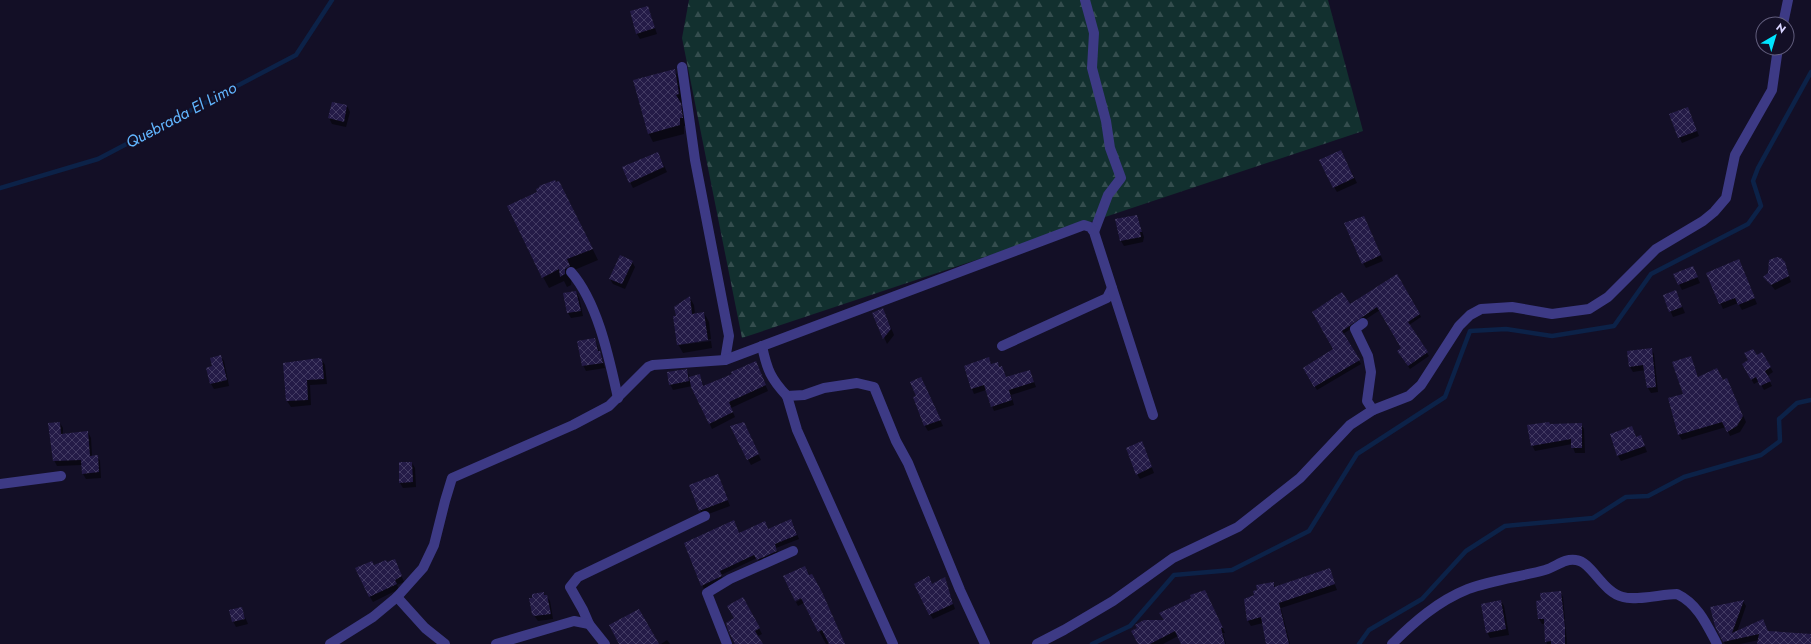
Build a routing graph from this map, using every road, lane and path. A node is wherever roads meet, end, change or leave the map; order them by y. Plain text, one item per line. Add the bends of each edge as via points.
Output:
1 (1084, 0) edge
2 (1788, 0) edge
3 (1785, 16) edge
4 (1777, 56) edge
5 (682, 67) dead end
6 (1094, 232) junction
7 (571, 272) dead end
8 (1112, 288) junction
9 (1363, 323) dead end
10 (762, 346) junction
11 (1002, 346) dead end
12 (726, 360) junction
13 (787, 396) junction
14 (618, 398) junction
15 (1373, 410) junction
16 (1153, 415) dead end
17 (61, 476) dead end
18 (0, 484) edge
19 (705, 516) dead end
20 (793, 551) dead end
21 (398, 597) junction
22 (589, 624) junction
23 (330, 644) edge
24 (445, 644) edge
25 (496, 644) edge
26 (605, 644) edge
27 (727, 644) edge
28 (893, 644) edge
29 (985, 644) edge
30 (1037, 644) edge
31 (1392, 644) edge
32 (1717, 644) edge

1 - 6 street via 1094,33 1092,68 1106,121 1110,148 1121,178 1108,195
2 - 3 street
4 - 15 street via 1772,90 1735,155 1726,198 1714,212 1656,249 1608,297 1589,309 1552,314 1512,307 1481,309 1459,326 1409,396
5 - 12 street via 695,160 729,336
6 - 8 street
6 - 10 street via 1084,225
7 - 14 street via 580,283 606,344
8 - 11 street via 1107,298
8 - 16 street
9 - 15 street via 1355,329 1368,356 1371,372 1367,401
10 - 12 street
10 - 13 street via 774,382
12 - 14 street via 653,365 643,371
13 - 28 street via 797,430
13 - 29 street via 804,395 824,388 857,383 874,387
14 - 21 street via 609,406 573,425 452,478 430,557
15 - 30 street via 1350,425 1300,478 1238,527 1173,558 1102,608
17 - 18 street
19 - 22 street via 578,577 570,588
20 - 27 street via 730,579 707,593
21 - 23 street via 373,617
21 - 24 street via 425,628
22 - 25 street via 574,621
22 - 26 street
31 - 32 street via 1415,621 1449,598 1483,585 1547,569 1566,560 1577,560 1586,564 1608,590 1624,598 1677,594 1684,597 1699,612

